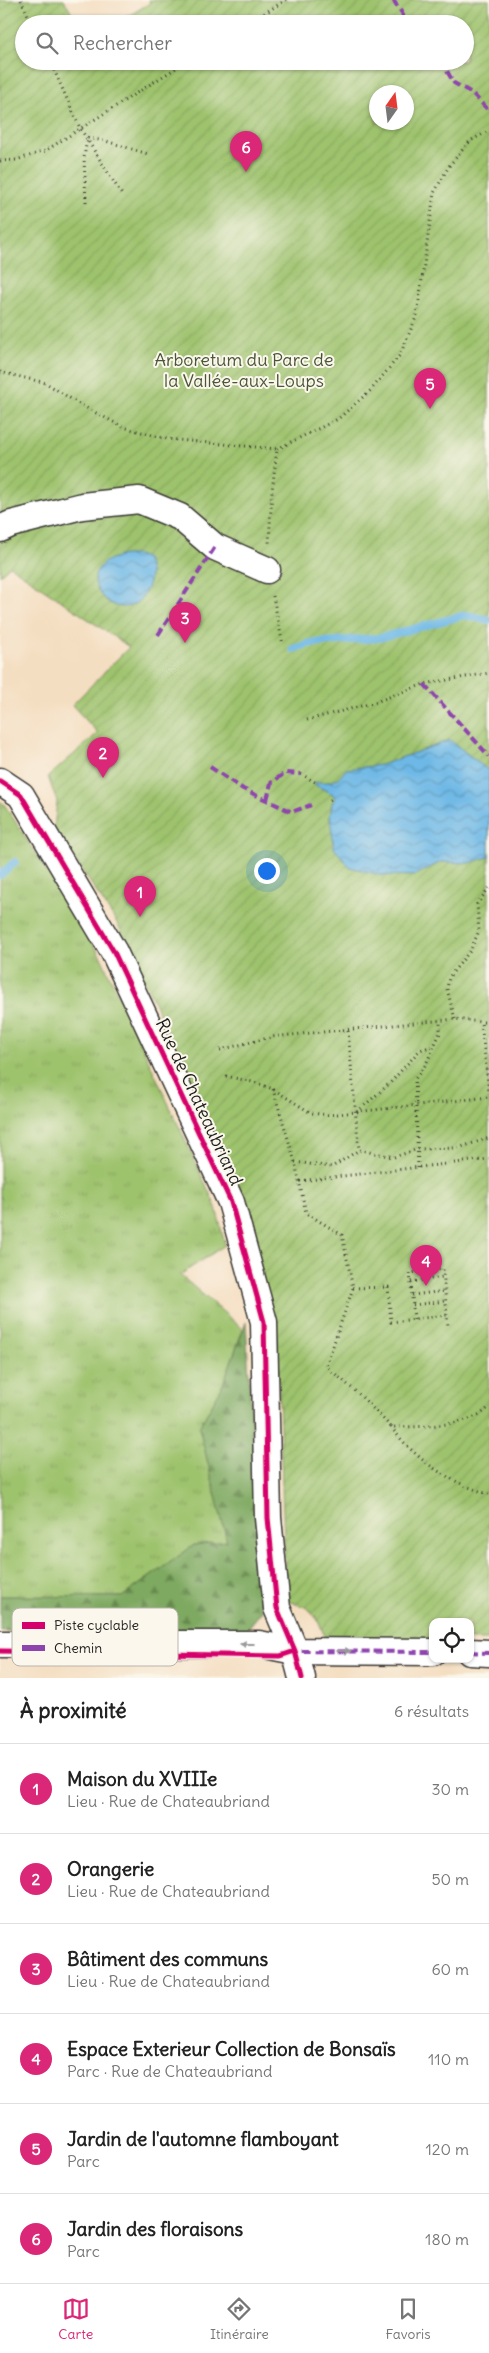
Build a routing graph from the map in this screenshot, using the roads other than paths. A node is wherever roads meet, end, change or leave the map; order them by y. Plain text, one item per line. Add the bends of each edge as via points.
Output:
1 (0, 529) edge
2 (267, 570) road end
3 (0, 781) edge
4 (178, 1644) edge
5 (295, 1651) junction
6 (429, 1652) edge
7 (474, 1652) edge
8 (489, 1653) edge
9 (302, 1678) edge

1 - 2 street via 82,506 139,500 180,518 215,547
3 - 5 street, Rue de Chateaubriand via 21,795 114,952 231,1202 264,1322 268,1518 277,1608
5 -> 4 street via 259,1644
5 -> 6 street
5 - 9 street, Rue de Chateaubriand
7 - 8 street

